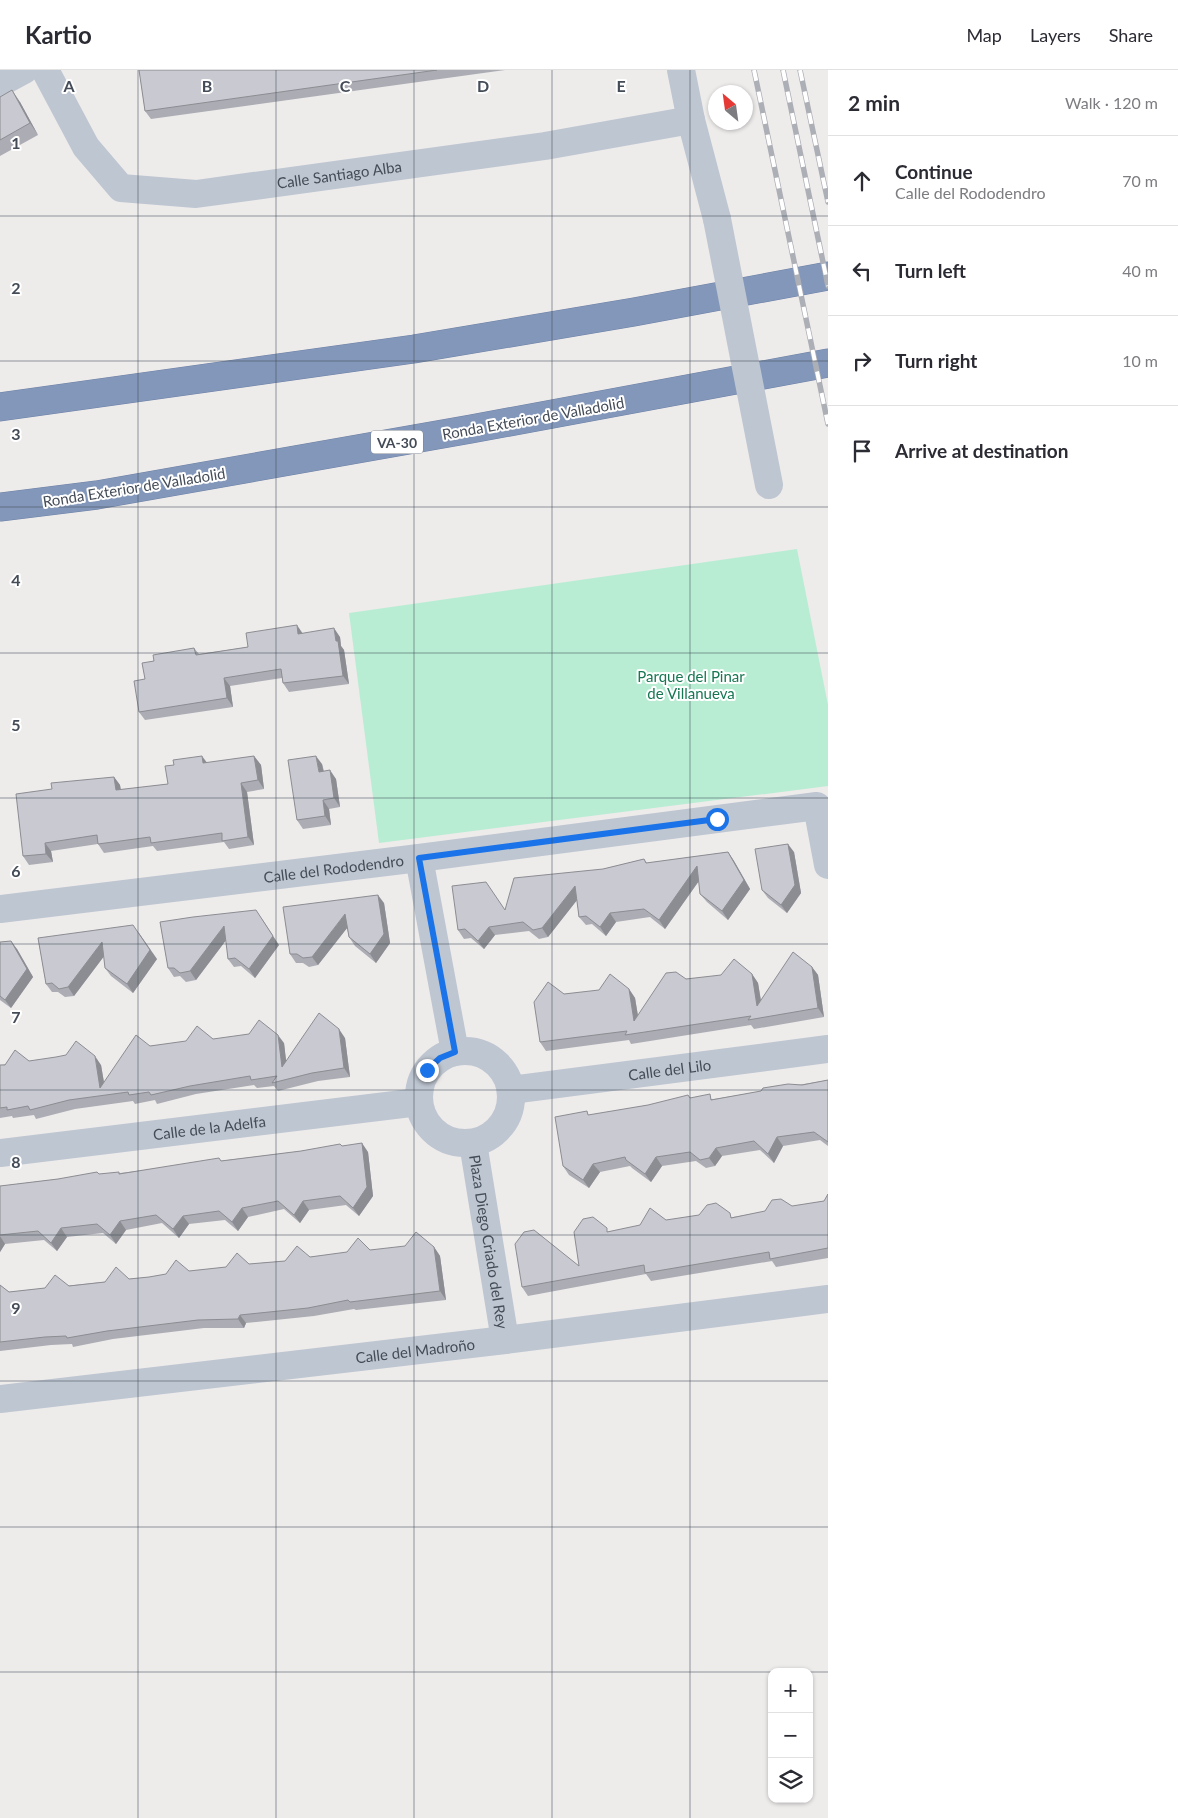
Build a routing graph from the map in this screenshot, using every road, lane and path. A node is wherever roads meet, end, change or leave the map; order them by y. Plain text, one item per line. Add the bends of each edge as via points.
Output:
1 (681, 70) edge
2 (43, 71) edge
3 (0, 83) edge
4 (692, 120) junction
5 (828, 276) edge
6 (828, 362) edge
7 (0, 397) edge
8 (40, 401) junction
9 (0, 407) edge
10 (769, 486) dead end
11 (97, 495) junction
12 (0, 507) edge
13 (0, 524) edge
14 (419, 858) junction
15 (828, 865) edge
16 (0, 909) edge
17 (828, 1049) edge
18 (455, 1052) junction
19 (511, 1090) junction
20 (419, 1102) junction
21 (473, 1142) junction
22 (0, 1153) edge
23 (828, 1299) edge
24 (505, 1340) junction
25 (0, 1399) edge

1 - 4 street
2 - 3 street
2 - 4 street, Calle Santiago Alba via 86,147 121,188 196,194 545,146
4 - 10 street, bridge via 716,219
5 - 8 highway via 414,349
6 - 11 highway, Ronda Exterior de Valladolid / VA-30 via 481,428
7 - 8 highway
8 - 9 highway
11 - 12 highway, Ronda Exterior de Valladolid / VA-30
11 - 13 highway
14 - 15 street, Calle del Rododendro via 816,806
14 - 16 street, Calle del Rododendro
14 - 18 street
17 - 19 street, Calle del Lilo
18 - 19 street via 474,1052 491,1059 504,1072
18 - 20 street via 440,1058 427,1070 420,1085
19 - 21 street, Plaza Diego Criado del Rey via 506,1118 498,1129 487,1138
20 - 21 street, Plaza Diego Criado del Rey via 423,1117 443,1138 458,1143
20 - 22 street, Calle de la Adelfa
21 - 24 street, Plaza Diego Criado del Rey
23 - 24 street, Calle del Madroño
24 - 25 street, Calle del Madroño

